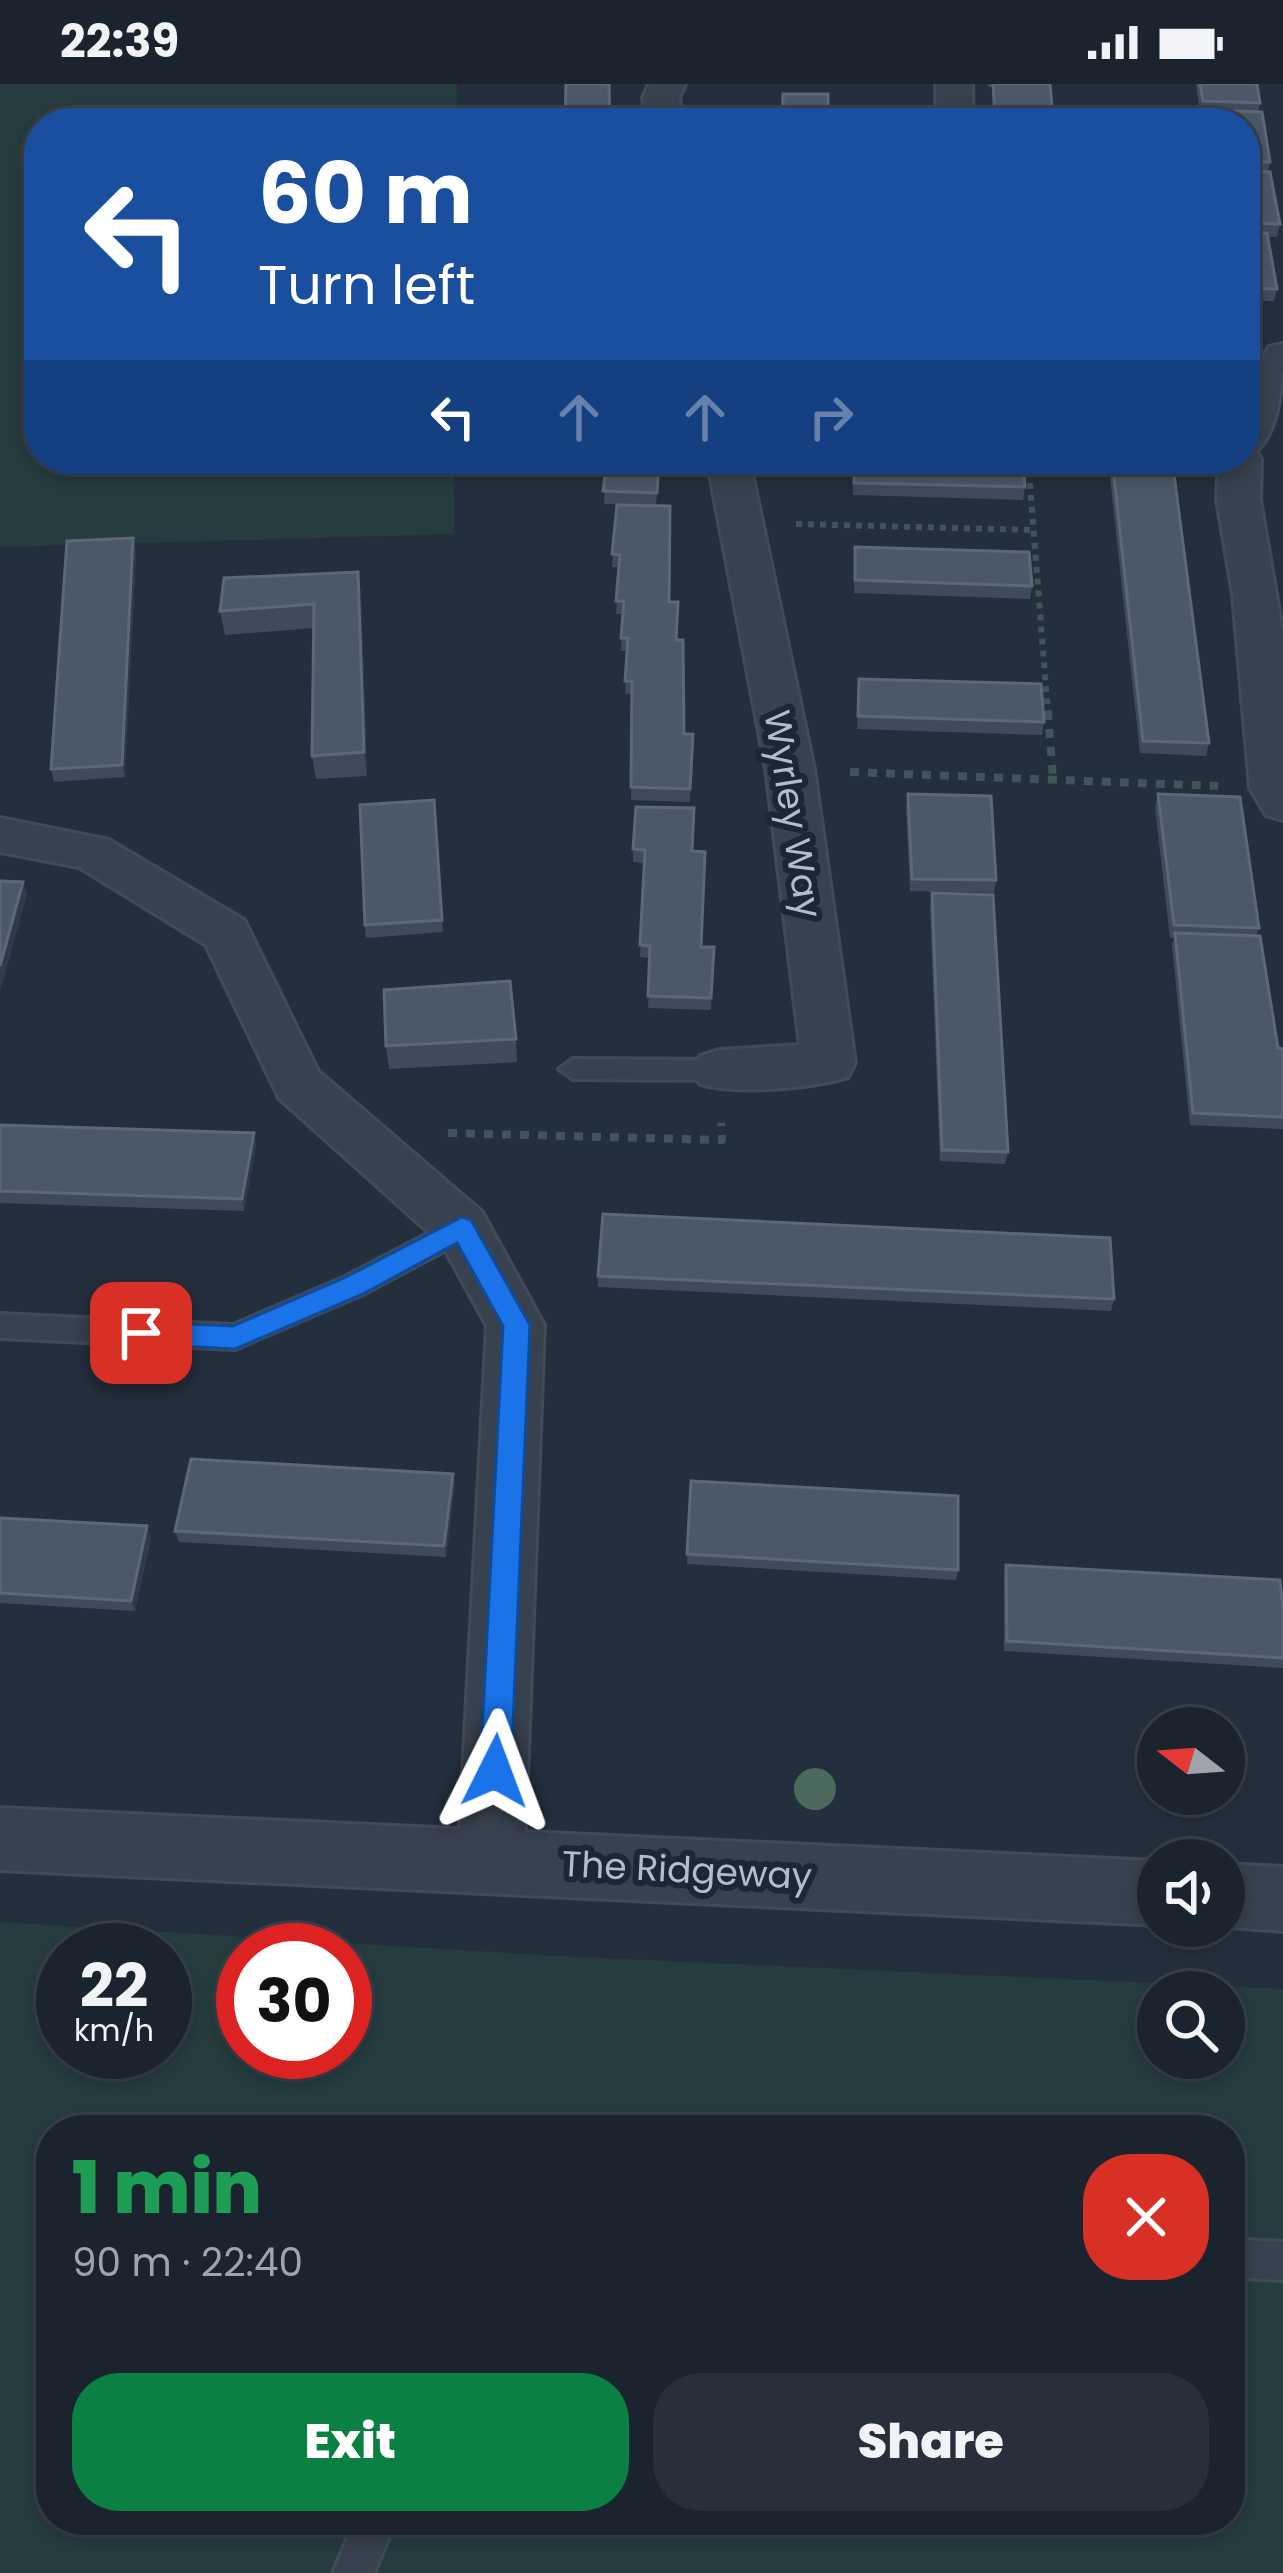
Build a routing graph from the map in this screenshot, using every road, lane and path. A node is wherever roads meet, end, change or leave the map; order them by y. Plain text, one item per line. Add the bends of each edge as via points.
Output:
1 (1283, 356) edge
2 (1260, 397) edge
3 (731, 474) edge
4 (1029, 474) edge
5 (1236, 474) edge
6 (741, 522) junction
7 (1034, 530) junction
8 (790, 770) junction
9 (1053, 780) junction
10 (1278, 795) edge
11 (0, 835) edge
12 (573, 1069) dead end
13 (719, 1070) junction
14 (351, 1131) junction
15 (462, 1228) junction
16 (0, 1326) edge
17 (0, 1839) edge
18 (491, 1860) junction
19 (1137, 1892) edge
20 (1245, 1897) edge
21 (1283, 1899) edge
22 (1245, 2259) edge
23 (1283, 2261) edge
24 (369, 2535) edge
25 (353, 2573) edge

1 - 2 street
3 - 6 street, Wyrley Way
4 - 7 path
5 - 10 street
6 - 7 path
6 - 8 street, Wyrley Way
7 - 9 path
8 - 9 path
8 - 13 street, Wyrley Way via 829,1063
9 - 10 path
11 - 14 street via 92,852 226,933 298,1084
12 - 13 lane
13 - 14 path via 722,1140
14 - 15 street
15 - 16 lane via 235,1337
15 - 18 street via 516,1325
17 - 18 street, The Ridgeway
18 - 19 street, The Ridgeway
20 - 21 street
22 - 23 lane
24 - 25 lane

